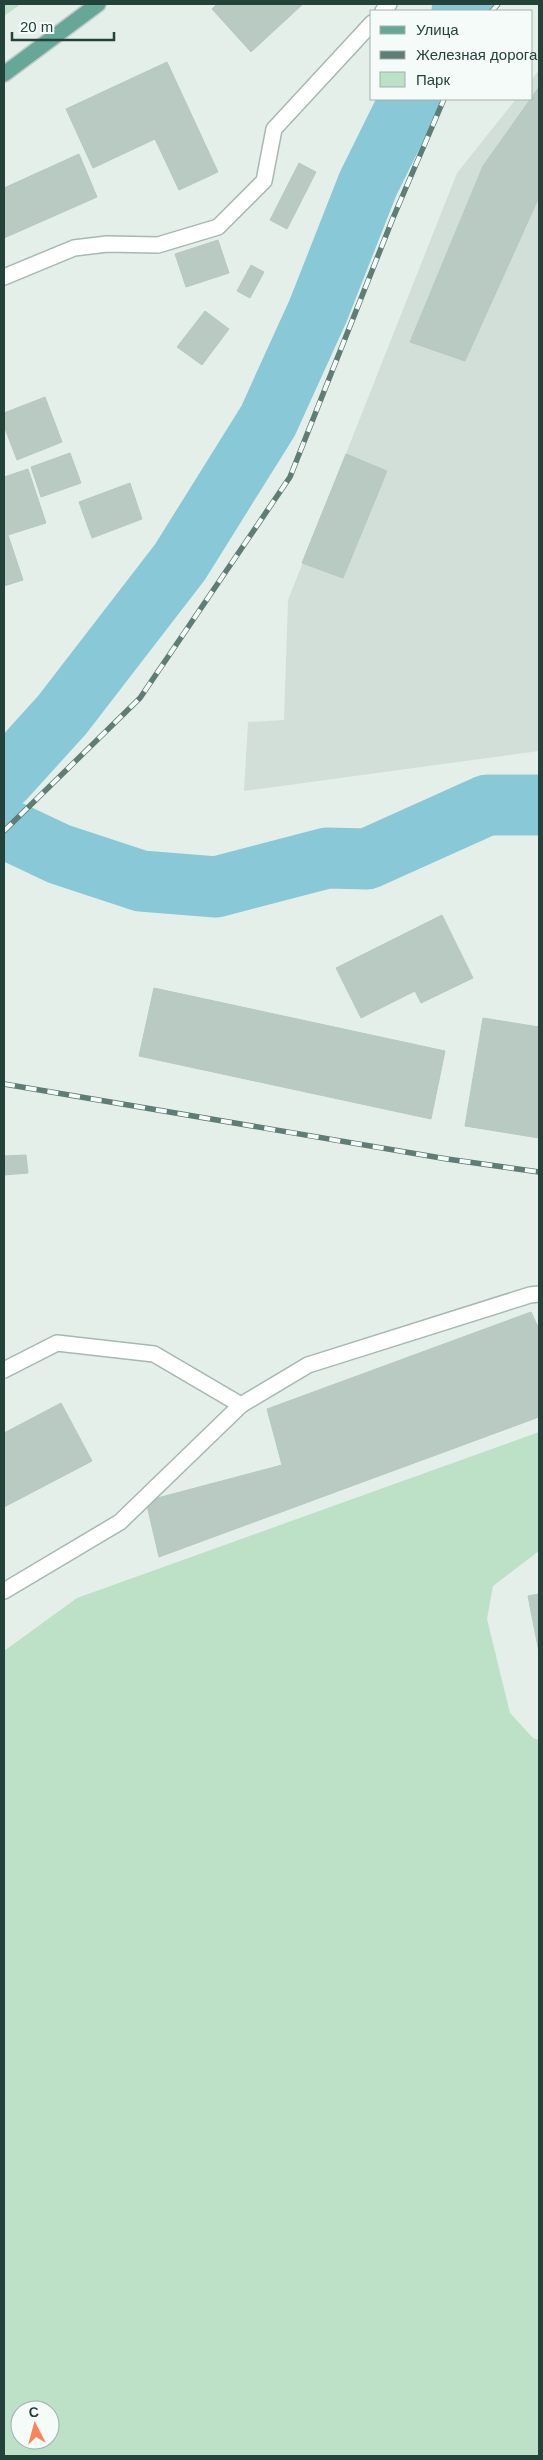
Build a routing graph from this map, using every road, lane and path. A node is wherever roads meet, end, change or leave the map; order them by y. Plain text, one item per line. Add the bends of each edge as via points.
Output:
1 (98, 4) edge
2 (370, 25) edge
3 (4, 74) edge
4 (4, 277) edge
5 (539, 1294) edge
6 (4, 1370) edge
7 (241, 1405) junction
8 (4, 1591) edge

1 - 3 main road
2 - 4 lane via 274,129 264,182 218,227 158,245 107,244 74,248
5 - 7 lane via 308,1365
6 - 7 lane via 57,1343 154,1354
7 - 8 lane via 120,1522

